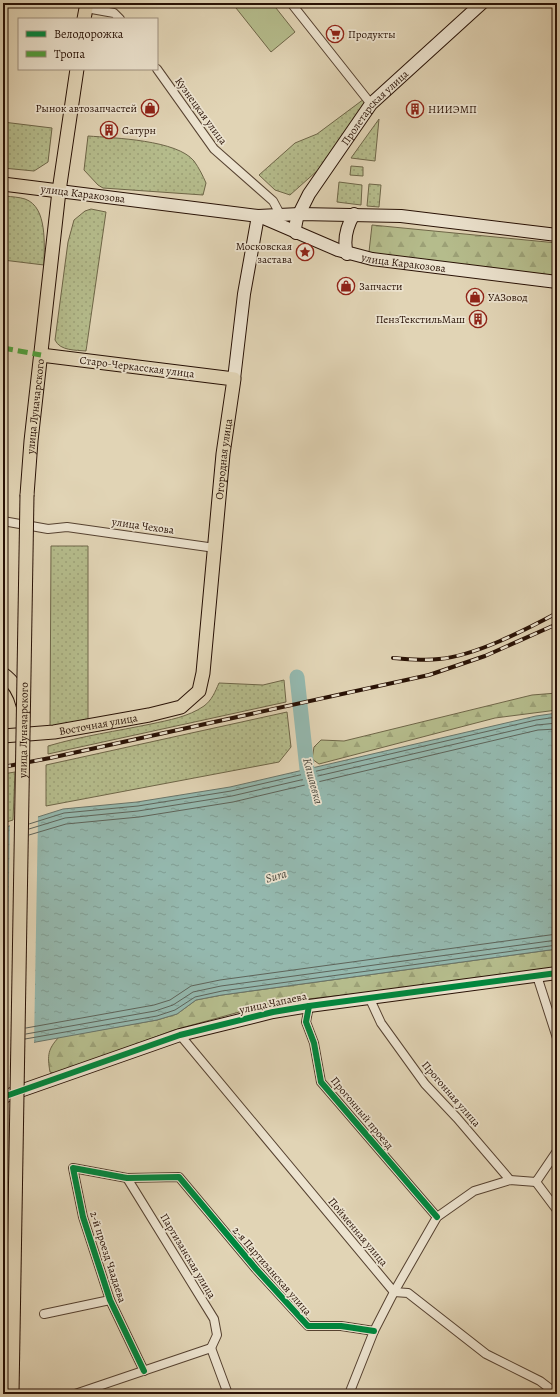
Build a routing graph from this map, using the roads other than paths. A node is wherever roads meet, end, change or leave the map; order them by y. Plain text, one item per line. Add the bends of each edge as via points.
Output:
1 (291, 3) edge
2 (482, 3) edge
3 (86, 10) edge
4 (119, 18) edge
5 (77, 70) edge
6 (158, 70) edge
7 (371, 104) junction
8 (3, 184) edge
9 (59, 191) junction
10 (280, 214) junction
11 (300, 214) junction
12 (354, 214) junction
13 (258, 216) junction
14 (296, 233) junction
15 (557, 234) edge
16 (348, 254) junction
17 (557, 282) edge
18 (41, 355) junction
19 (234, 379) junction
20 (3, 521) edge
21 (215, 548) junction
22 (3, 674) edge
23 (190, 700) joint
24 (24, 711) junction
25 (3, 736) edge
26 (557, 973) edge
27 (537, 976) junction
28 (369, 998) junction
29 (309, 1006) junction
30 (180, 1035) junction
31 (557, 1038) edge
32 (3, 1097) edge
33 (557, 1151) edge
34 (127, 1178) junction
35 (510, 1180) junction
36 (536, 1182) junction
37 (557, 1210) edge
38 (437, 1217) junction
39 (394, 1292) junction
40 (110, 1300) junction
41 (44, 1314) dead end
42 (374, 1331) junction
43 (211, 1348) junction
44 (144, 1371) junction
45 (12, 1394) edge
46 (76, 1394) edge
47 (228, 1394) edge
48 (350, 1394) edge
49 (557, 1394) edge

1 - 7 street
2 - 7 main road, Пролетарская улица
3 - 4 street via 114,14
5 - 9 main road, улица Луначарского
6 - 10 street, Кузнецкая улица via 214,149 273,201
7 - 11 main road, Пролетарская улица via 310,194
8 - 9 main road, улица Каракозова
9 - 13 main road, улица Каракозова
9 - 18 main road, улица Луначарского
10 - 11 main road, улица Каракозова
10 - 13 main road, улица Каракозова
11 - 12 main road, улица Каракозова
11 - 14 main road, Пролетарская улица via 296,223
12 - 15 main road, улица Каракозова via 401,216
12 - 16 main road via 345,243
13 - 14 main road, улица Каракозова
13 - 19 main road, Огородная улица via 244,294
14 - 16 main road, улица Каракозова
16 - 17 main road, улица Каракозова via 407,265
18 - 19 main road, Старо-Черкасская улица
18 - 24 main road, улица Луначарского, bridge via 27,494
19 - 21 main road, Огородная улица via 223,454
20 - 21 street, улица Чехова via 48,529 67,527
21 - 23 main road, Огородная улица via 203,673 199,691
22 - 24 main road, bridge via 20,693
23 - 25 main road, Восточная улица via 181,707 141,716 54,732
24 - 45 main road, улица Луначарского, bridge
26 - 27 main road, улица Чапаева
27 - 28 main road, улица Чапаева
27 - 31 street
28 - 29 main road, улица Чапаева
28 - 35 street, Прогонная улица via 381,1023 425,1084
29 - 30 main road, улица Чапаева via 273,1012
29 - 38 street, Прогонный проезд via 306,1022 314,1043 321,1082
30 - 32 main road, улица Чапаева
30 - 39 street, Пойменная улица
33 - 36 street
34 - 40 street, 2-й проезд Чаадаева via 73,1168 83,1216
34 - 42 street, 2-я Партизанская улица via 179,1178 256,1270 308,1326 342,1326
34 - 43 street, Партизанская улица via 214,1319 217,1335
35 - 36 street
35 - 38 street via 474,1191
36 - 37 street
38 - 39 street
39 - 42 street
39 - 49 street via 408,1293 486,1354 540,1381
40 - 41 street
40 - 44 street, 2-й проезд Чаадаева
42 - 48 street
43 - 44 street
43 - 47 street
44 - 46 street

